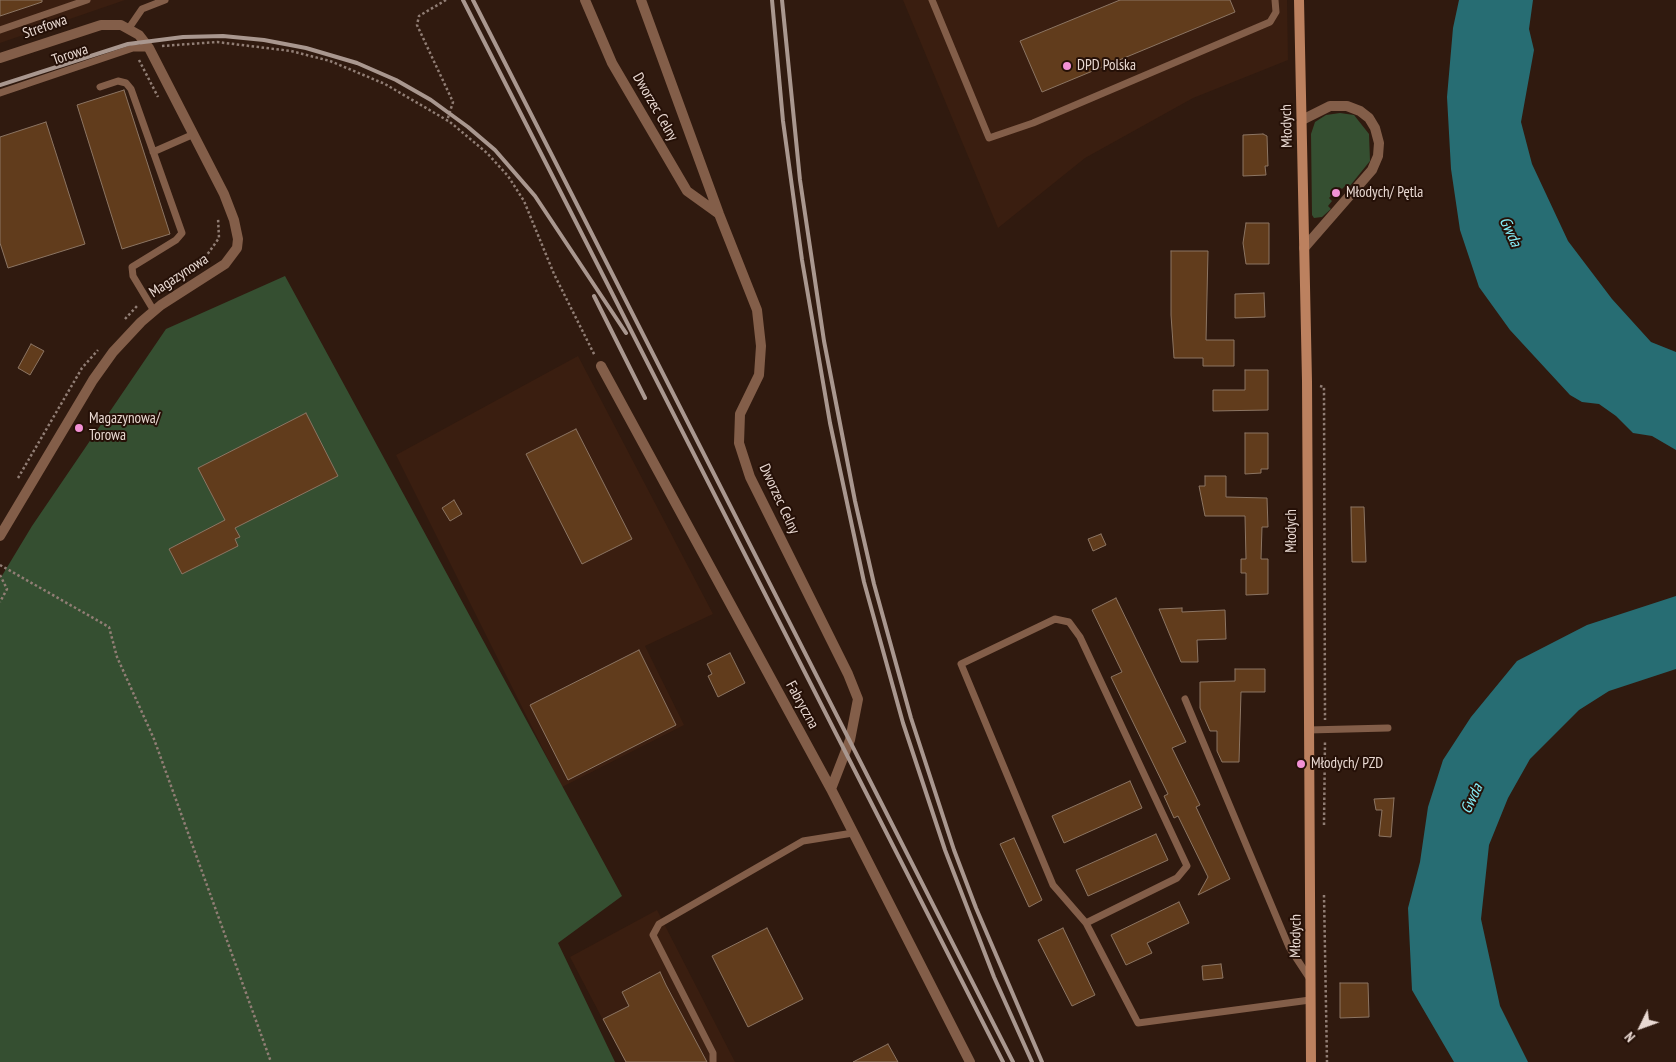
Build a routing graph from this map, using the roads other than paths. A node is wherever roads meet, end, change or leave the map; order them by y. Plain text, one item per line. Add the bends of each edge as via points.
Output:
1 (87, 0) edge
2 (165, 0) edge
3 (585, 0) edge
4 (641, 0) edge
5 (1275, 0) edge
6 (1299, 0) edge
7 (936, 1) edge
8 (129, 28) junction
9 (0, 30) edge
10 (150, 48) junction
11 (0, 58) edge
12 (100, 87) dead end
13 (0, 93) edge
14 (1302, 120) junction
15 (194, 134) junction
16 (153, 152) junction
17 (718, 214) junction
18 (1304, 248) junction
19 (154, 311) junction
20 (601, 366) road end
21 (0, 536) edge
22 (1185, 699) dead end
23 (1388, 728) dead end
24 (1308, 730) junction
25 (831, 789) junction
26 (853, 833) junction
27 (1086, 923) junction
28 (1310, 979) junction
29 (1310, 1000) junction
30 (713, 1062) edge
31 (970, 1062) edge
32 (1311, 1062) edge

1 - 9 lane
2 - 8 lane via 142,9
3 - 17 street, Dworzec Celny via 612,63 687,191
4 - 17 street, Dworzec Celny
5 - 7 lane via 1276,12 1270,22 1033,123 989,138
6 - 14 street, Młodych
8 - 10 street, Magazynowa
8 - 11 street, Strefowa via 111,24 92,27
10 - 13 lane, Torowa via 133,48
10 - 15 street, Magazynowa
12 - 16 lane via 118,81 131,89
14 - 18 street, Młodych
14 - 18 street via 1330,106 1348,106 1369,118 1379,144 1372,170
15 - 16 lane
15 - 19 street, Magazynowa via 230,207 237,230 237,248 216,270
16 - 19 lane via 182,233 132,267 133,276
17 - 25 street, Dworzec Celny via 757,310 761,346 759,375 740,414 739,443 750,477 858,699 850,740
18 - 24 street, Młodych
19 - 21 street, Magazynowa via 103,366
20 - 25 street, Fabryczna
22 - 28 lane via 1289,947
23 - 24 lane
24 - 28 street, Młodych
25 - 26 street, Fabryczna
26 - 30 lane via 804,841 659,924 653,935 713,1053
26 - 31 street, Fabryczna
27 - 27 lane via 1177,878 1187,866 1080,637 1068,622 1055,619 961,664 1053,885
27 - 29 lane via 1138,1023
28 - 29 street, Młodych
29 - 32 street, Młodych

